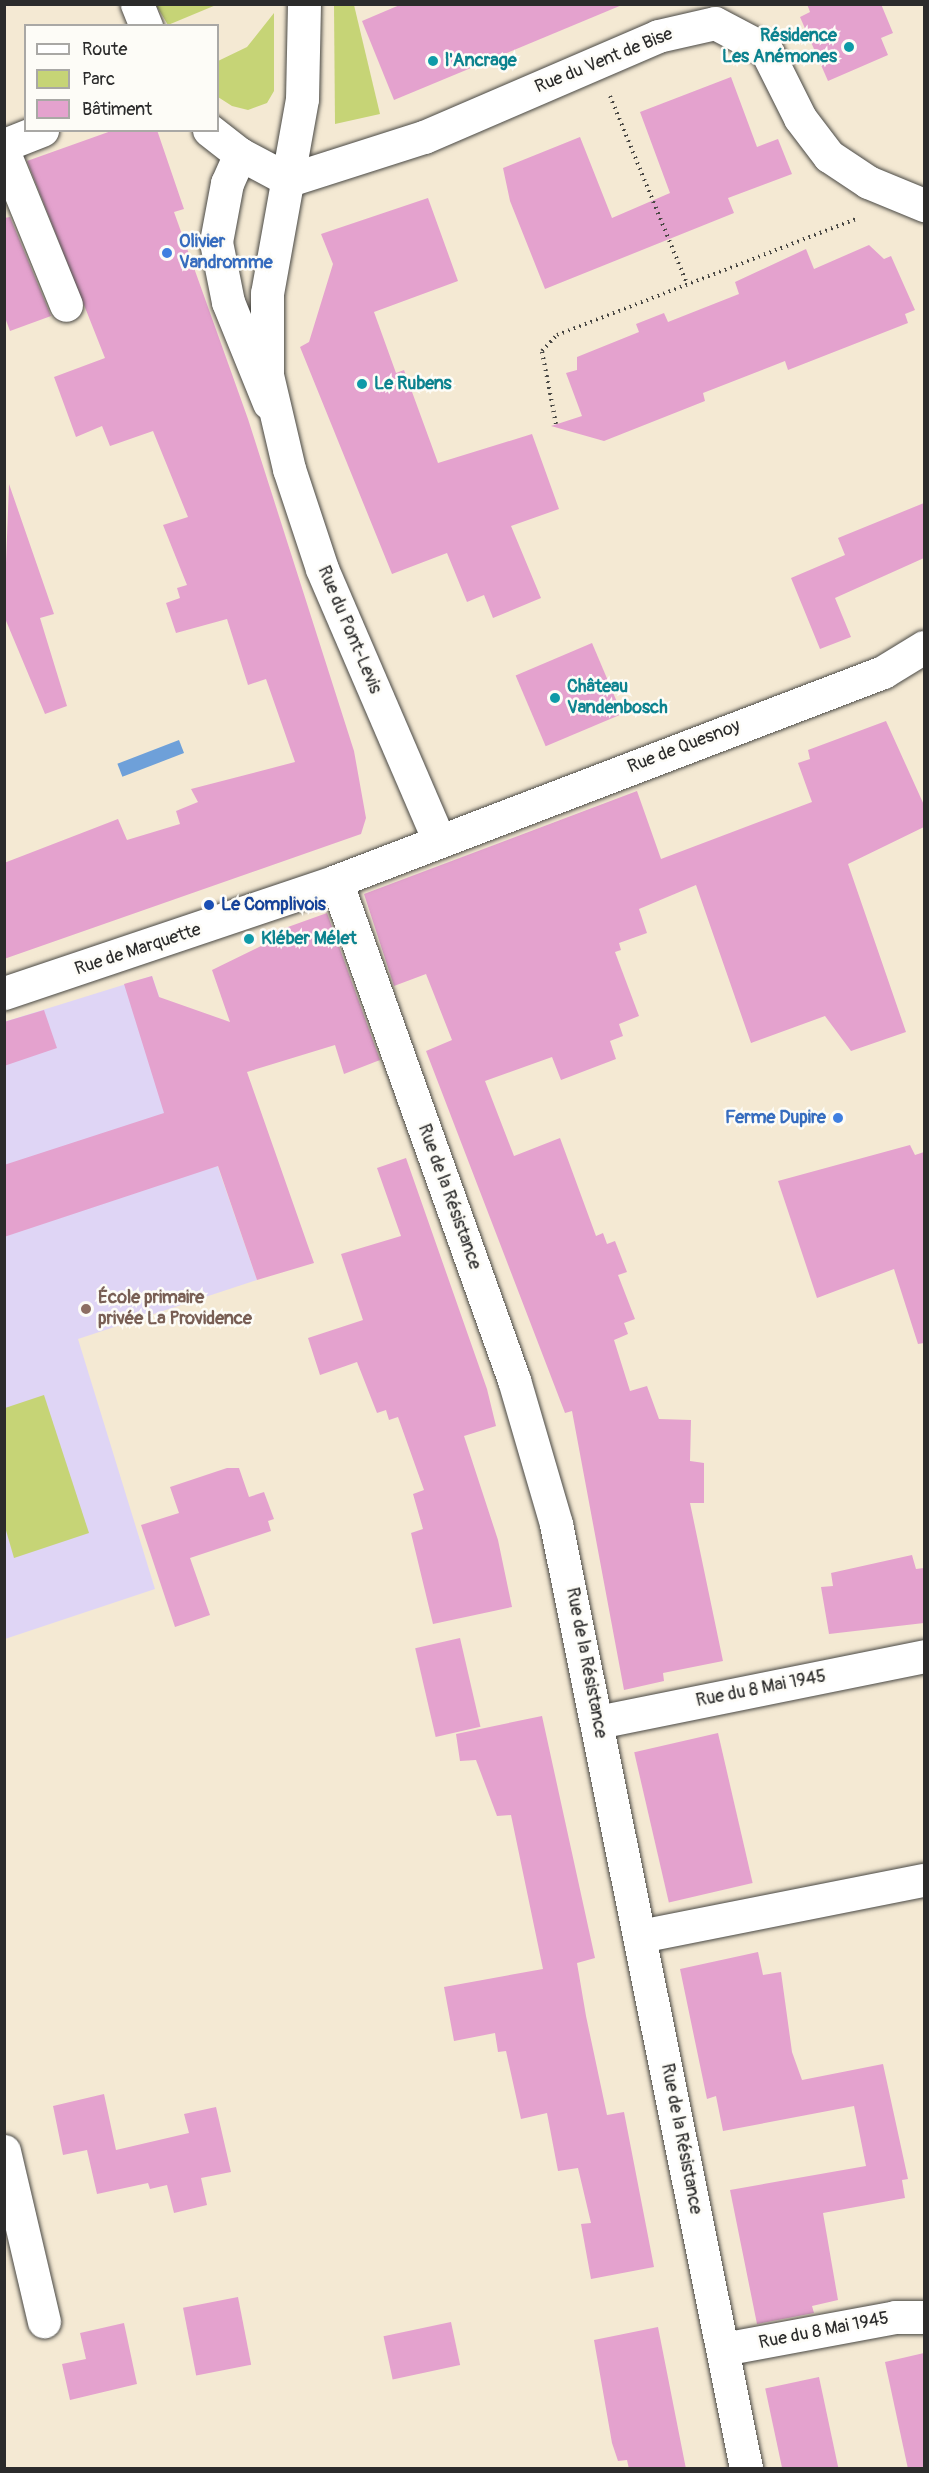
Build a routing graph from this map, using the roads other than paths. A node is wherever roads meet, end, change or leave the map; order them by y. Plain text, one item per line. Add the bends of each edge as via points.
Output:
1 (137, 4) edge
2 (304, 4) edge
3 (145, 24) edge
4 (37, 132) edge
5 (212, 132) edge
6 (4, 145) edge
7 (4, 153) edge
8 (240, 154) junction
9 (290, 180) junction
10 (917, 202) edge
11 (66, 305) dead end
12 (274, 413) junction
13 (924, 647) edge
14 (440, 841) junction
15 (336, 881) junction
16 (4, 993) edge
17 (924, 1656) edge
18 (598, 1722) junction
19 (924, 1880) edge
20 (640, 1936) junction
21 (4, 2151) edge
22 (924, 2317) edge
23 (44, 2320) dead end
24 (723, 2349) junction
25 (746, 2469) edge

1 - 3 street
2 - 9 street, Rue du Pont-Levis via 305,56
4 - 6 street
5 - 8 street
7 - 11 street
8 - 9 street
8 - 12 street, Rue du Pont-Levis via 227,183 216,242 228,302
9 - 10 street, Rue du Vent de Bise via 424,137 670,32 727,26 766,50 800,118 829,156 847,171
9 - 12 street, Rue du Pont-Levis via 267,292 267,375
12 - 14 street, Rue du Pont-Levis via 322,569
13 - 14 street, Rue de Quesnoy via 883,672
14 - 15 street, Rue de Marquette
15 - 16 street, Rue de Marquette
15 - 18 street, Rue de la Résistance via 527,1420 556,1524
17 - 18 street, Rue du 8 Mai 1945
18 - 20 street, Rue de la Résistance
19 - 20 street
20 - 24 street, Rue de la Résistance
21 - 23 street
22 - 24 street, Rue du 8 Mai 1945 via 895,2317
24 - 25 street, Rue de la Résistance

